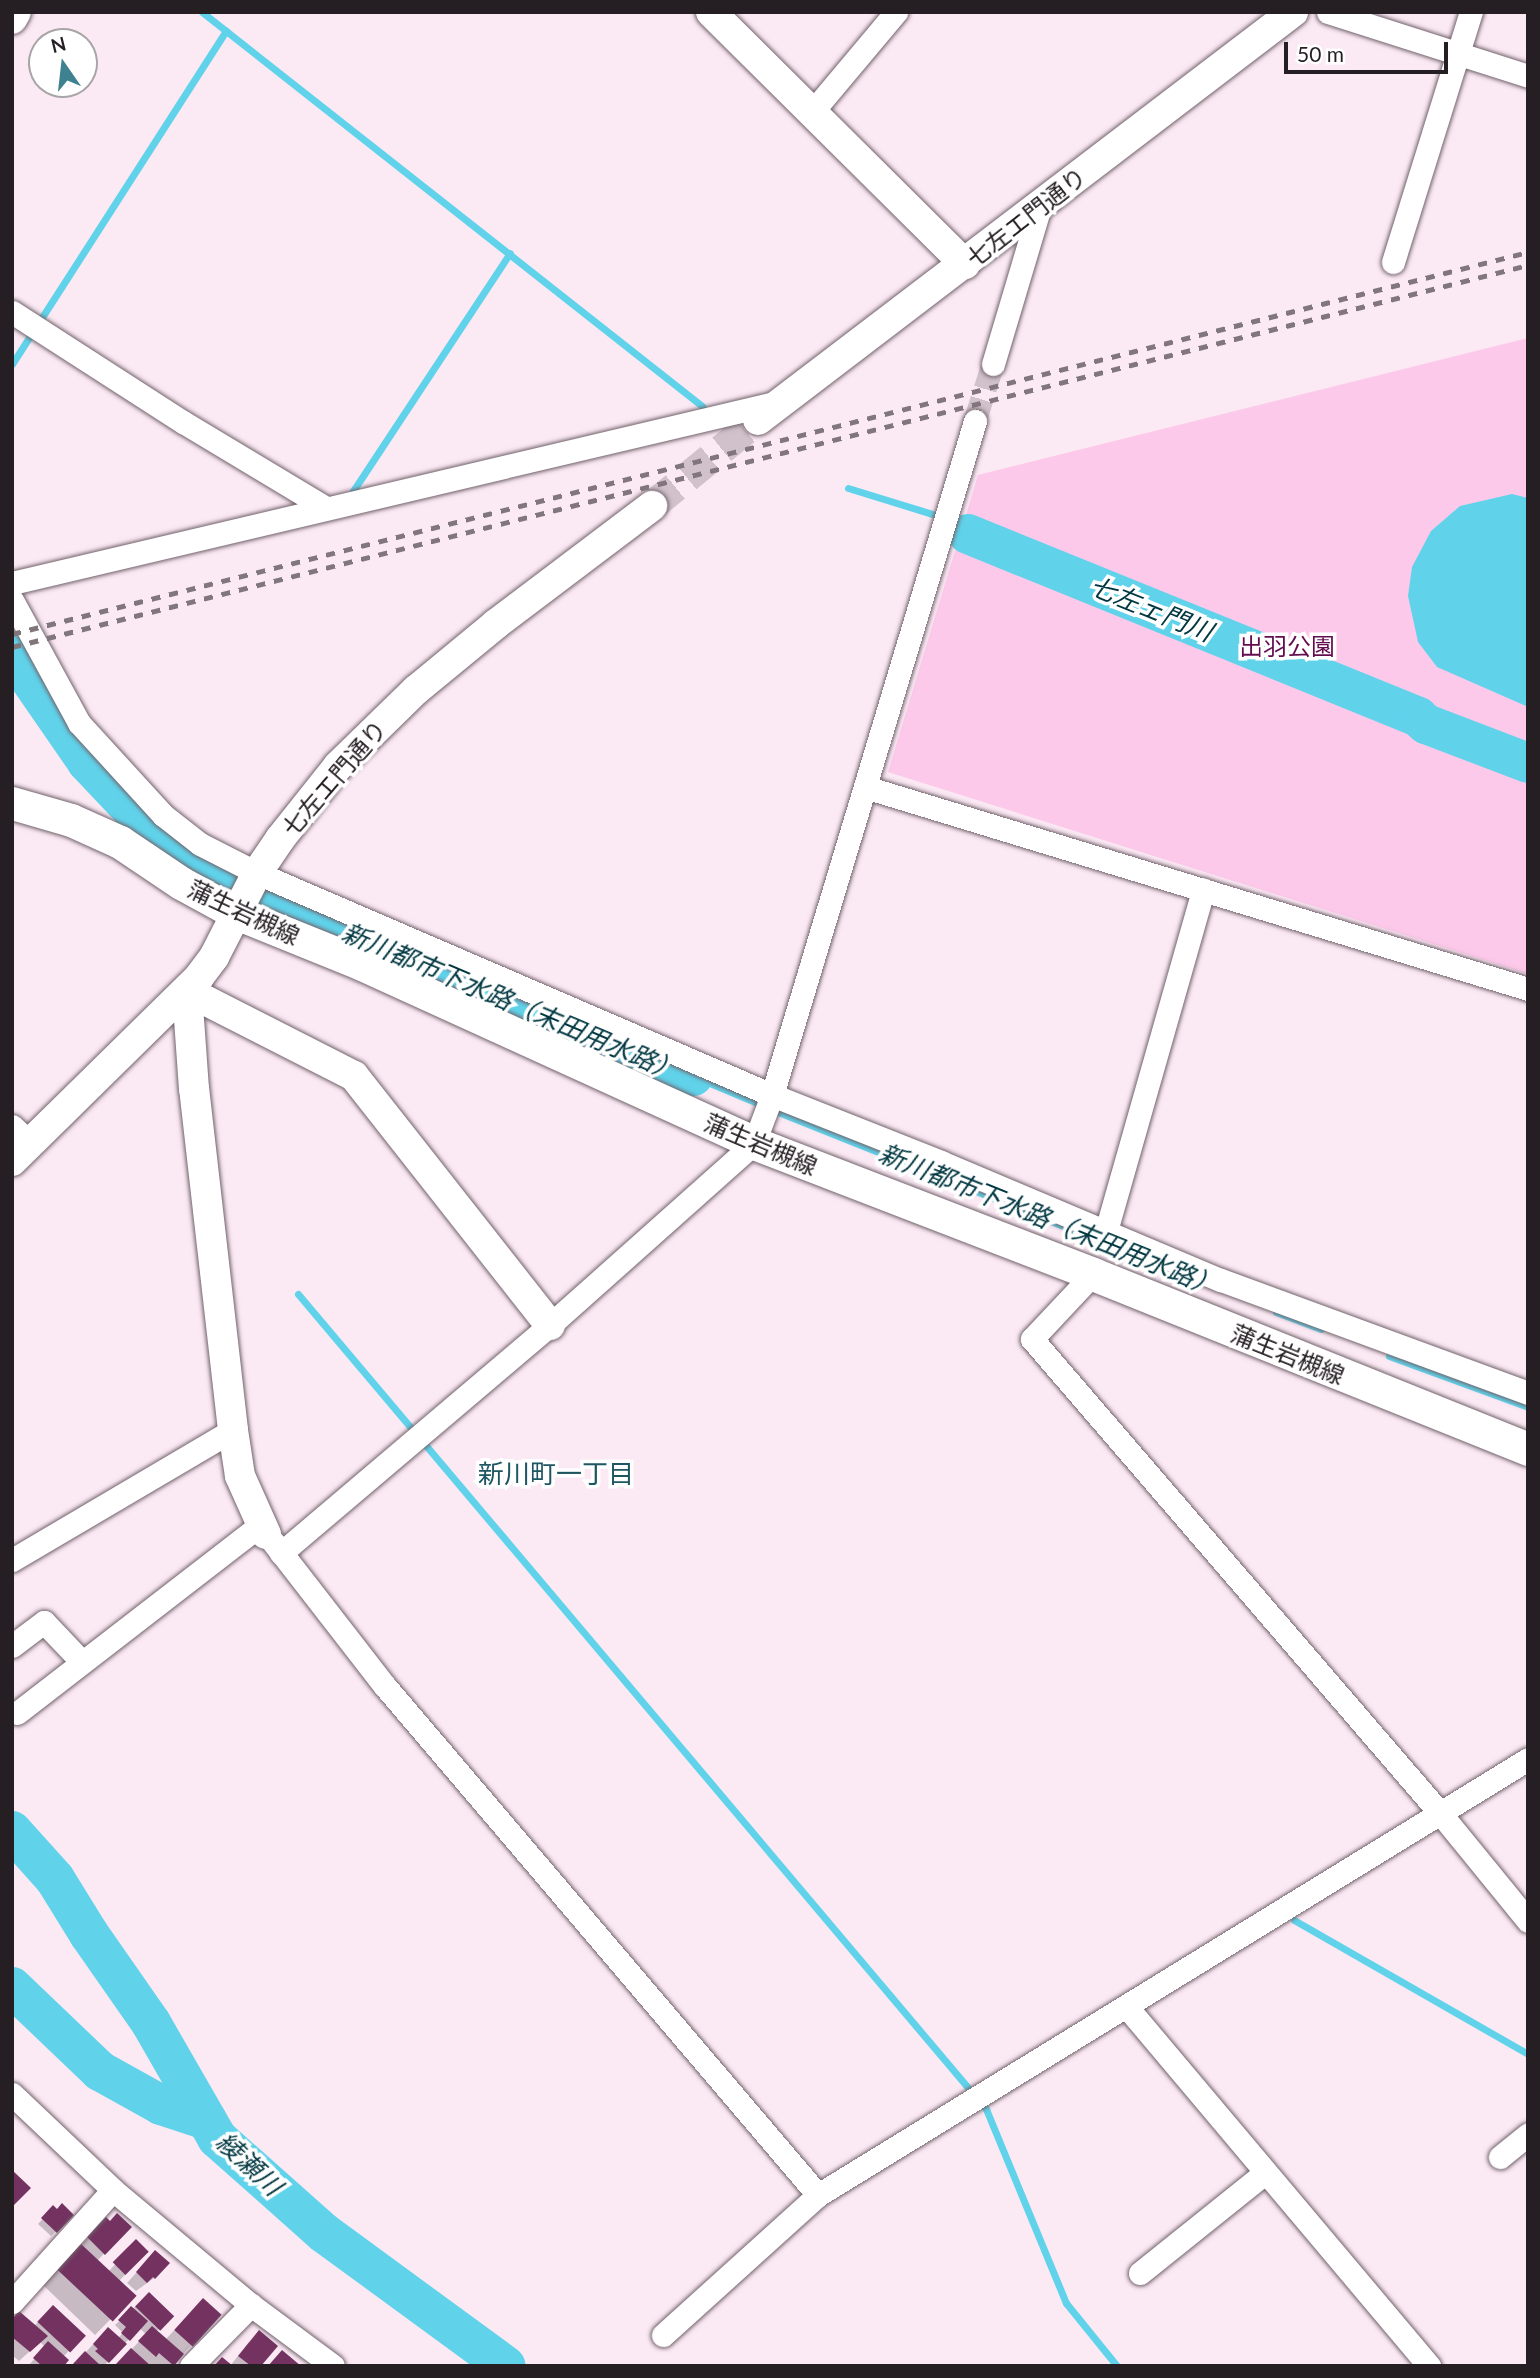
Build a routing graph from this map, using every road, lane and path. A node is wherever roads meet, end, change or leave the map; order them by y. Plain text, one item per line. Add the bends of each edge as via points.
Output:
1 (16, 12) edge
2 (711, 12) edge
3 (896, 12) edge
4 (1293, 12) edge
5 (1328, 12) edge
6 (1471, 12) edge
7 (12, 19) edge
8 (1461, 54) junction
9 (1528, 76) edge
10 (812, 112) junction
11 (1040, 206) junction
12 (1393, 262) dead end
13 (965, 264) junction
14 (12, 312) edge
15 (993, 364) tunnel mouth
16 (786, 400) junction
17 (758, 420) tunnel mouth
18 (975, 421) tunnel mouth
19 (652, 506) tunnel mouth
20 (326, 508) junction
21 (12, 583) edge
22 (12, 600) edge
23 (864, 787) junction
24 (12, 803) edge
25 (257, 873) junction
26 (1203, 890) junction
27 (236, 913) junction
28 (1528, 989) edge
29 (187, 991) junction
30 (772, 1095) junction
31 (18, 1143) edge
32 (754, 1143) junction
33 (1106, 1231) junction
34 (1093, 1274) junction
35 (550, 1325) junction
36 (1528, 1393) edge
37 (233, 1430) junction
38 (1528, 1449) edge
39 (269, 1537) junction
40 (13, 1558) edge
41 (12, 1647) edge
42 (82, 1662) junction
43 (17, 1713) dead end
44 (1528, 1759) edge
45 (1440, 1813) junction
46 (1528, 1921) edge
47 (1126, 2006) junction
48 (15, 2103) edge
49 (1528, 2134) edge
50 (1500, 2157) dead end
51 (1266, 2172) junction
52 (113, 2190) junction
53 (818, 2196) junction
54 (1140, 2273) dead end
55 (12, 2302) edge
56 (251, 2305) junction
57 (663, 2335) dead end
58 (191, 2366) edge
59 (333, 2366) edge
60 (1429, 2366) edge

1 - 7 street
2 - 10 street
3 - 10 street
4 - 11 street, 七左エ門通り
5 - 8 street
6 - 8 street
8 - 9 street
8 - 12 street
10 - 13 street
11 - 13 street, 七左エ門通り
11 - 15 street
13 - 16 street, 七左エ門通り
14 - 20 street
16 - 17 street, 七左エ門通り
16 - 20 street
18 - 23 street
19 - 25 street, 七左エ門通り via 415,690 310,798
20 - 21 street
22 - 25 street via 79,723 163,815 200,844
23 - 26 street
23 - 30 street
24 - 27 main road, 蒲生岩槻線 via 71,820 120,842
25 - 27 street, 七左エ門通り
25 - 30 street
26 - 28 street
26 - 33 street
27 - 29 street, 七左エ門通り via 214,957
27 - 32 main road, 蒲生岩槻線 via 362,964
29 - 31 street, 七左エ門通り
29 - 35 street via 354,1076
29 - 37 street
30 - 32 street
30 - 33 street
32 - 34 main road, 蒲生岩槻線
32 - 35 street
33 - 36 street via 1221,1280
34 - 38 main road, 蒲生岩槻線
34 - 45 street via 1032,1339
35 - 39 street
37 - 39 street via 240,1476
37 - 40 street
39 - 42 street
39 - 53 street via 384,1685
41 - 42 street via 44,1622
42 - 43 street
44 - 45 street
45 - 46 street
45 - 47 street
47 - 51 street
47 - 53 street
48 - 52 street
49 - 50 street
51 - 54 street
51 - 60 street
52 - 55 street
52 - 56 street
53 - 57 street
56 - 58 street
56 - 59 street

